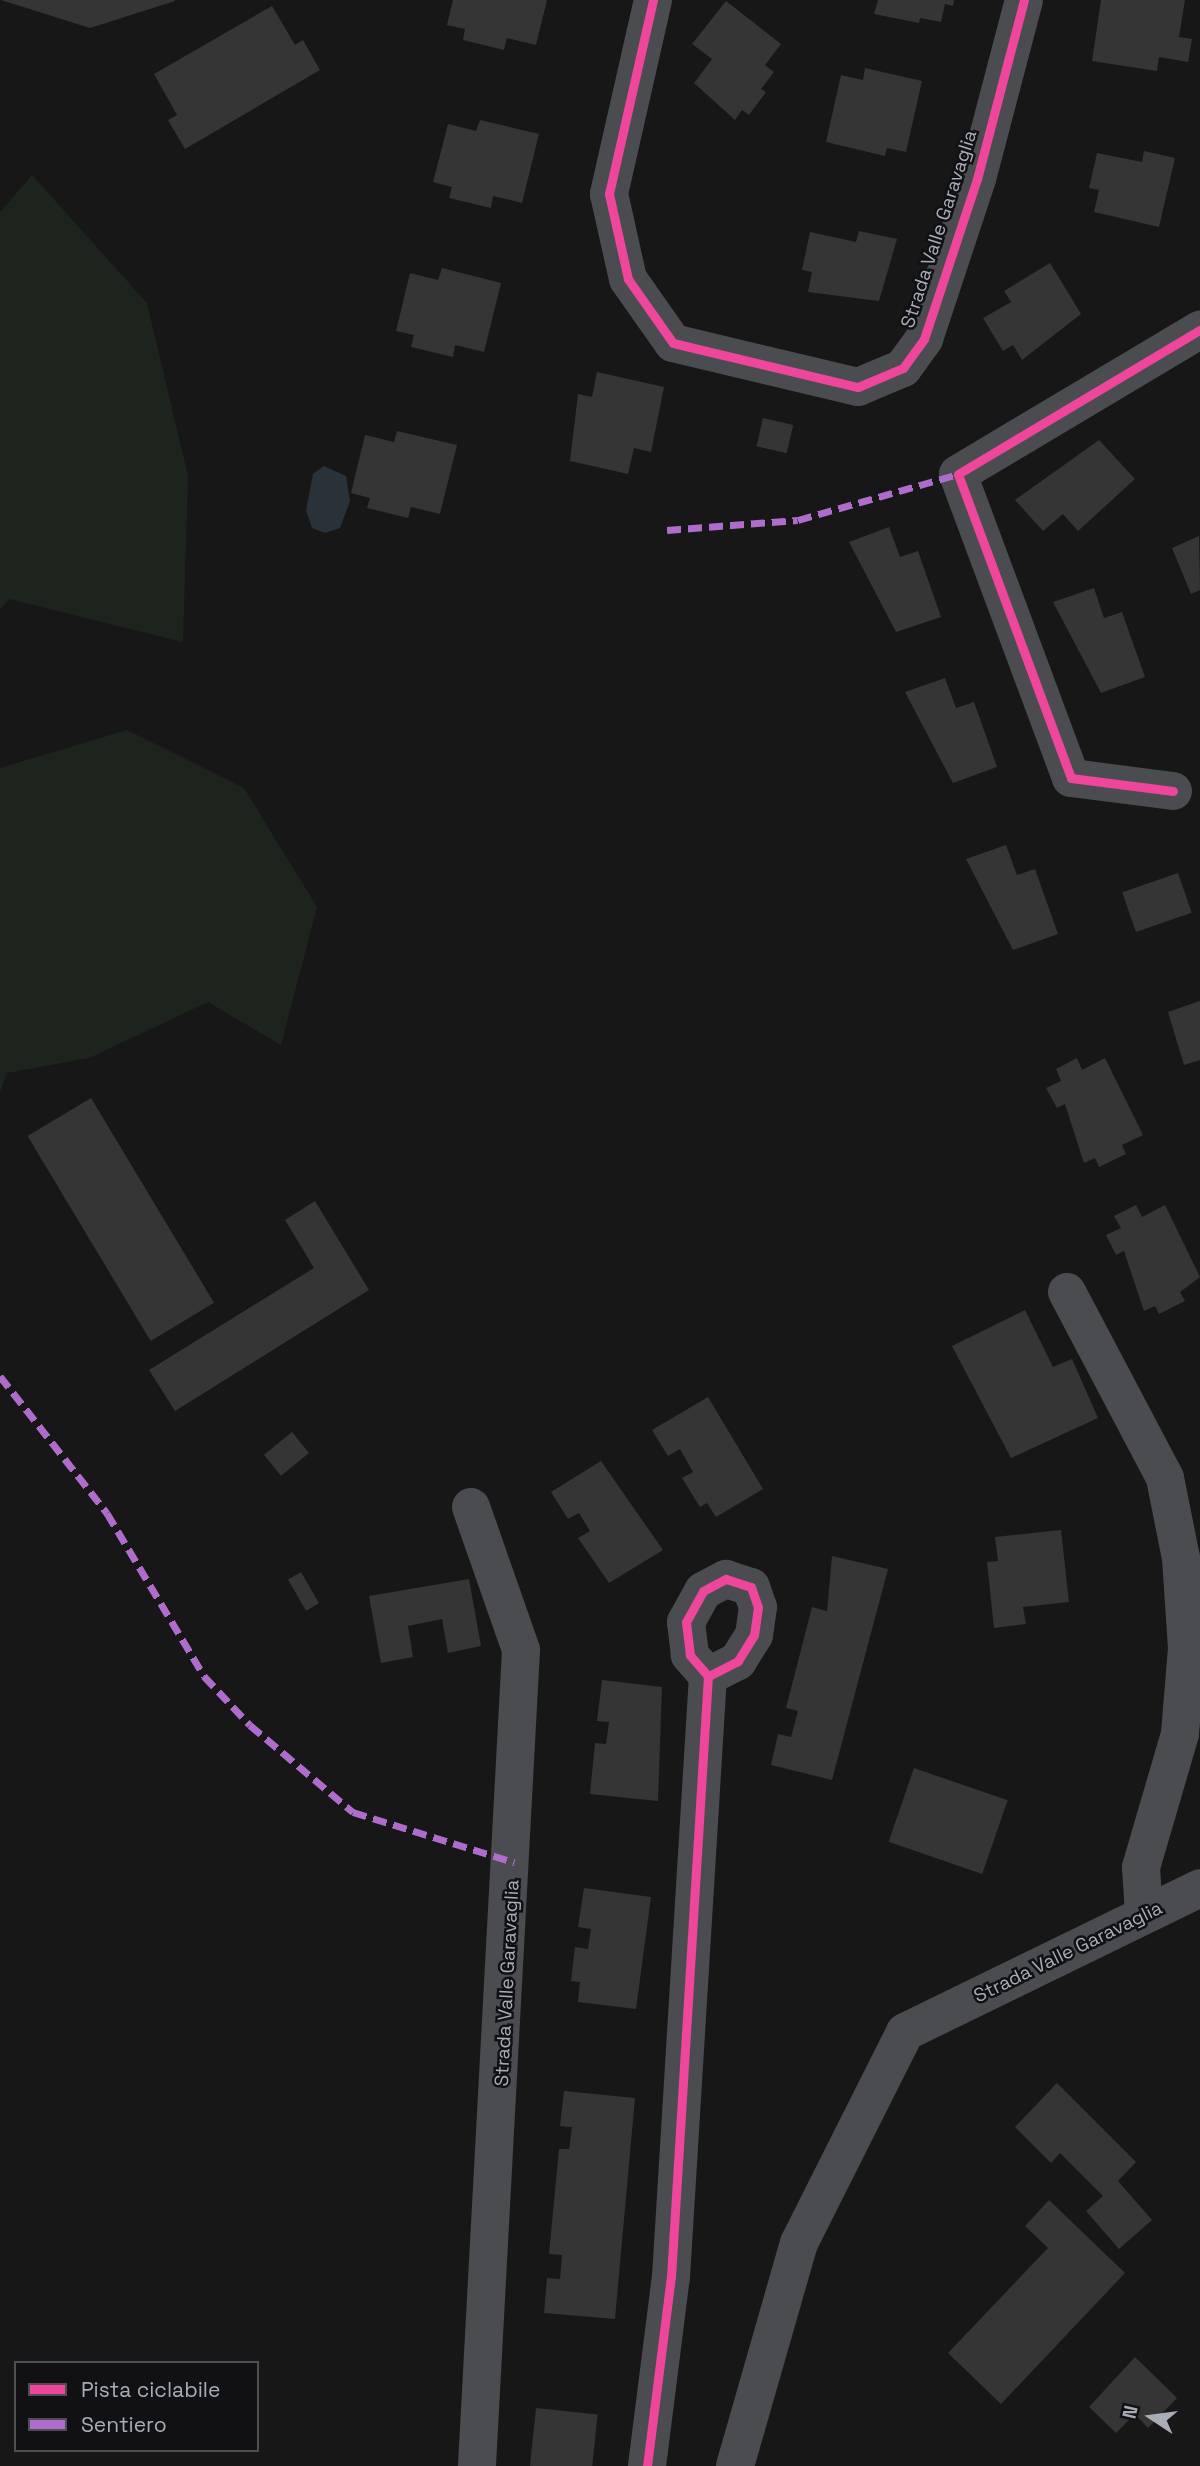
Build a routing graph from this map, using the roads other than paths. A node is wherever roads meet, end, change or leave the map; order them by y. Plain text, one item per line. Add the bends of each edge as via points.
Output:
1 (653, 0) edge
2 (1024, 0) edge
3 (1200, 330) edge
4 (1173, 790) dead end
5 (1067, 1292) dead end
6 (471, 1507) dead end
7 (708, 1676) dead end
8 (1200, 1888) edge
9 (1144, 1914) junction
10 (477, 2466) edge
11 (647, 2466) edge
12 (735, 2466) edge

1 - 2 street, Strada Valle Garavaglia via 609,194 628,279 673,343 858,387 903,368 924,339 977,179
3 - 4 street via 958,474 1071,778
5 - 9 street via 1165,1478 1181,1558 1188,1648 1180,1734 1141,1867
6 - 10 street, Strada Valle Garavaglia via 521,1650
7 - 11 street via 671,2277
8 - 9 street, Strada Valle Garavaglia
9 - 12 street, Strada Valle Garavaglia via 905,2032 799,2243

